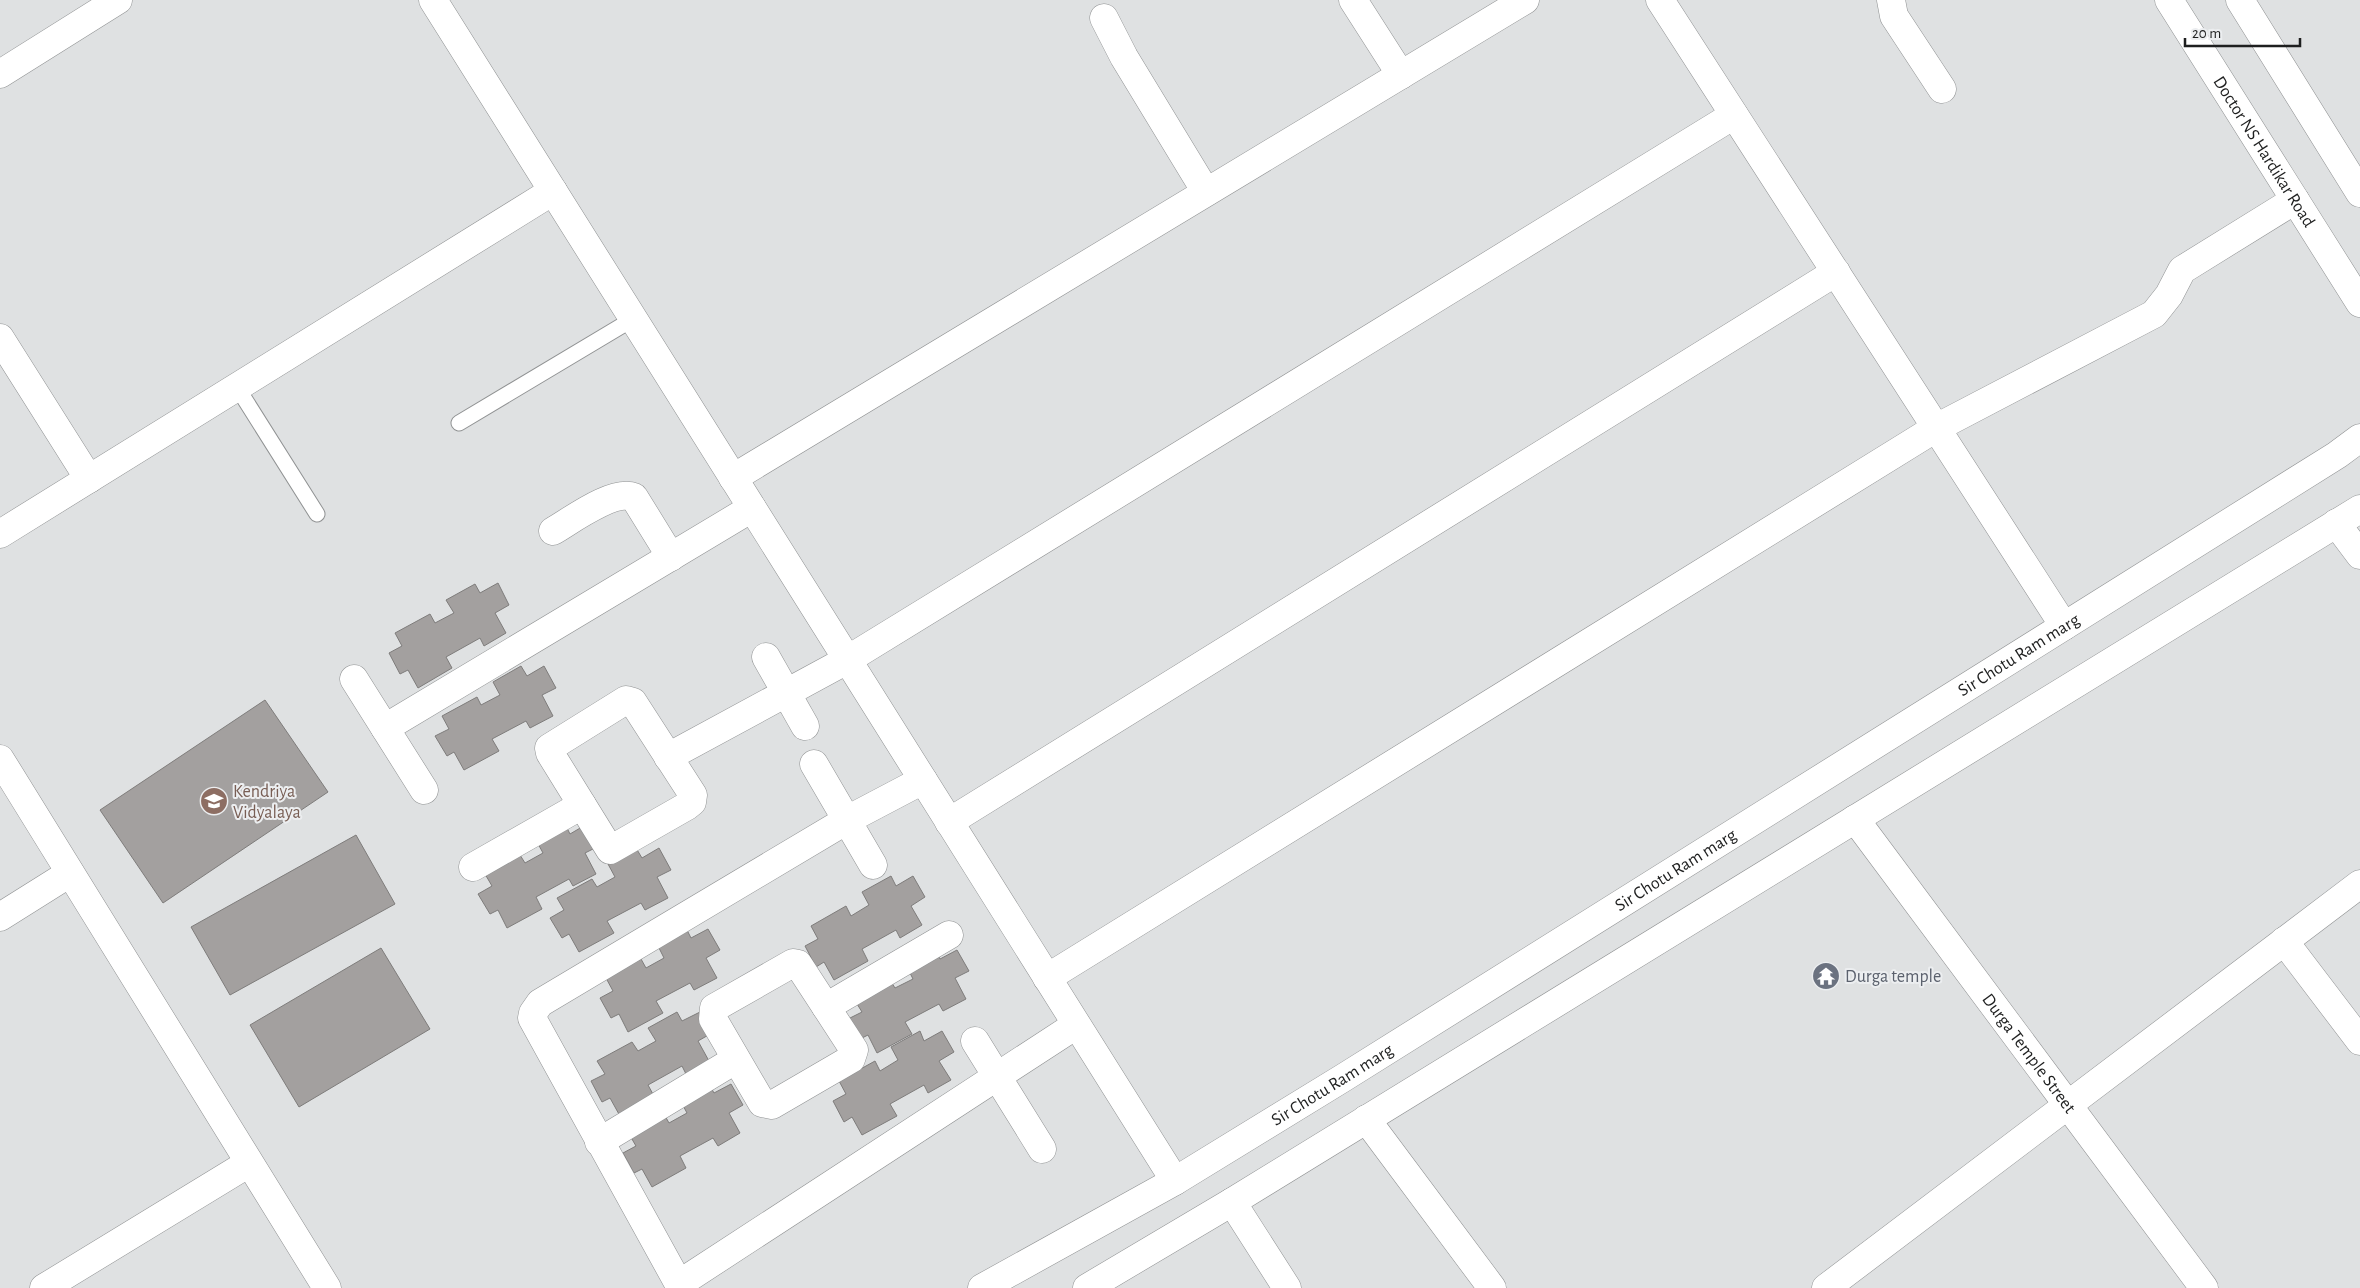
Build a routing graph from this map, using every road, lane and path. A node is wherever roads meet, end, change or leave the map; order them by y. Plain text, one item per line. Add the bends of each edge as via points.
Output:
1 (118, 0) edge
2 (433, 0) edge
3 (1353, 0) edge
4 (1525, 0) edge
5 (1660, 0) edge
6 (1891, 0) edge
7 (2169, 0) edge
8 (2240, 0) edge
9 (1104, 18) dead end
10 (0, 74) edge
11 (1401, 75) junction
12 (1942, 90) dead end
13 (1734, 115) junction
14 (553, 191) junction
15 (1206, 192) junction
16 (2360, 192) edge
17 (2295, 200) junction
18 (1836, 272) junction
19 (2360, 303) edge
20 (633, 319) junction
21 (0, 338) edge
22 (237, 387) junction
23 (459, 423) dead end
24 (1936, 428) junction
25 (2360, 438) edge
26 (733, 478) junction
27 (88, 479) junction
28 (752, 508) junction
29 (2360, 509) edge
30 (317, 514) dead end
31 (2336, 523) junction
32 (553, 531) dead end
33 (0, 534) edge
34 (2360, 555) edge
35 (671, 557) junction
36 (2064, 626) junction
37 (766, 657) dead end
38 (847, 660) junction
39 (354, 679) dead end
40 (787, 693) junction
41 (805, 726) dead end
42 (385, 728) junction
43 (668, 757) junction
44 (0, 759) edge
45 (814, 764) dead end
46 (923, 780) junction
47 (424, 790) dead end
48 (582, 805) junction
49 (1855, 819) junction
50 (847, 820) junction
51 (949, 822) junction
52 (873, 865) dead end
53 (473, 867) dead end
54 (70, 873) junction
55 (2360, 884) edge
56 (0, 917) edge
57 (949, 935) dead end
58 (2284, 941) junction
59 (1047, 978) junction
60 (826, 1007) junction
61 (1076, 1025) junction
62 (974, 1041) dead end
63 (2360, 1041) edge
64 (735, 1060) junction
65 (997, 1077) junction
66 (2067, 1105) junction
67 (1366, 1119) junction
68 (599, 1142) junction
69 (1042, 1149) dead end
70 (249, 1163) junction
71 (1175, 1181) junction
72 (1232, 1202) junction
73 (1838, 1284) edge
74 (680, 1286) edge
75 (44, 1288) edge
76 (327, 1288) edge
77 (982, 1288) edge
78 (1087, 1288) edge
79 (1287, 1288) edge
80 (1492, 1288) edge
81 (2204, 1288) edge

1 - 10 street
2 - 14 street
3 - 11 street
4 - 11 street
5 - 13 street
6 - 12 street via 1894,16
7 - 17 street, Doctor NS Hardikar Road
8 - 16 street
9 - 15 street via 1129,66
11 - 15 street
13 - 18 street
13 - 38 street
14 - 20 street
14 - 22 street
15 - 26 street
17 - 19 street, Doctor NS Hardikar Road
17 - 24 street via 2182,270 2154,314
18 - 24 street
18 - 51 street
20 - 23 lane
20 - 26 street
21 - 27 street
22 - 27 street
22 - 30 lane
24 - 36 street
24 - 59 street
25 - 36 street, Sir Chotu Ram marg
26 - 28 street
27 - 33 street
28 - 35 street
28 - 38 street
29 - 31 street
31 - 34 street
31 - 49 street
32 - 35 street via 614,496 626,494 634,497
35 - 42 street
36 - 71 street, Sir Chotu Ram marg
37 - 40 street
38 - 40 street
38 - 46 street
39 - 42 street
40 - 41 street
40 - 43 street
42 - 47 street
43 - 48 street via 693,795 692,802 614,849 607,847
43 - 48 street via 633,702 626,700 550,748
44 - 54 street
45 - 50 street
46 - 50 street
46 - 51 street
48 - 53 street
49 - 66 street, Durga Temple Street
49 - 67 street
50 - 52 street
50 - 68 street via 536,1007 532,1018
51 - 59 street
54 - 56 street
54 - 70 street
55 - 58 street
57 - 60 street
58 - 63 street
58 - 66 street
59 - 61 street
60 - 64 street via 798,964 793,963 714,1008 712,1019
60 - 64 street via 854,1050 851,1059 772,1105 762,1103
61 - 65 street
61 - 71 street
62 - 65 street
64 - 68 street
65 - 69 street
65 - 74 street
66 - 73 street
66 - 81 street, Durga Temple Street
67 - 72 street
67 - 80 street
68 - 74 street
70 - 75 street
70 - 76 street
71 - 77 street, Sir Chotu Ram marg
72 - 78 street
72 - 79 street

